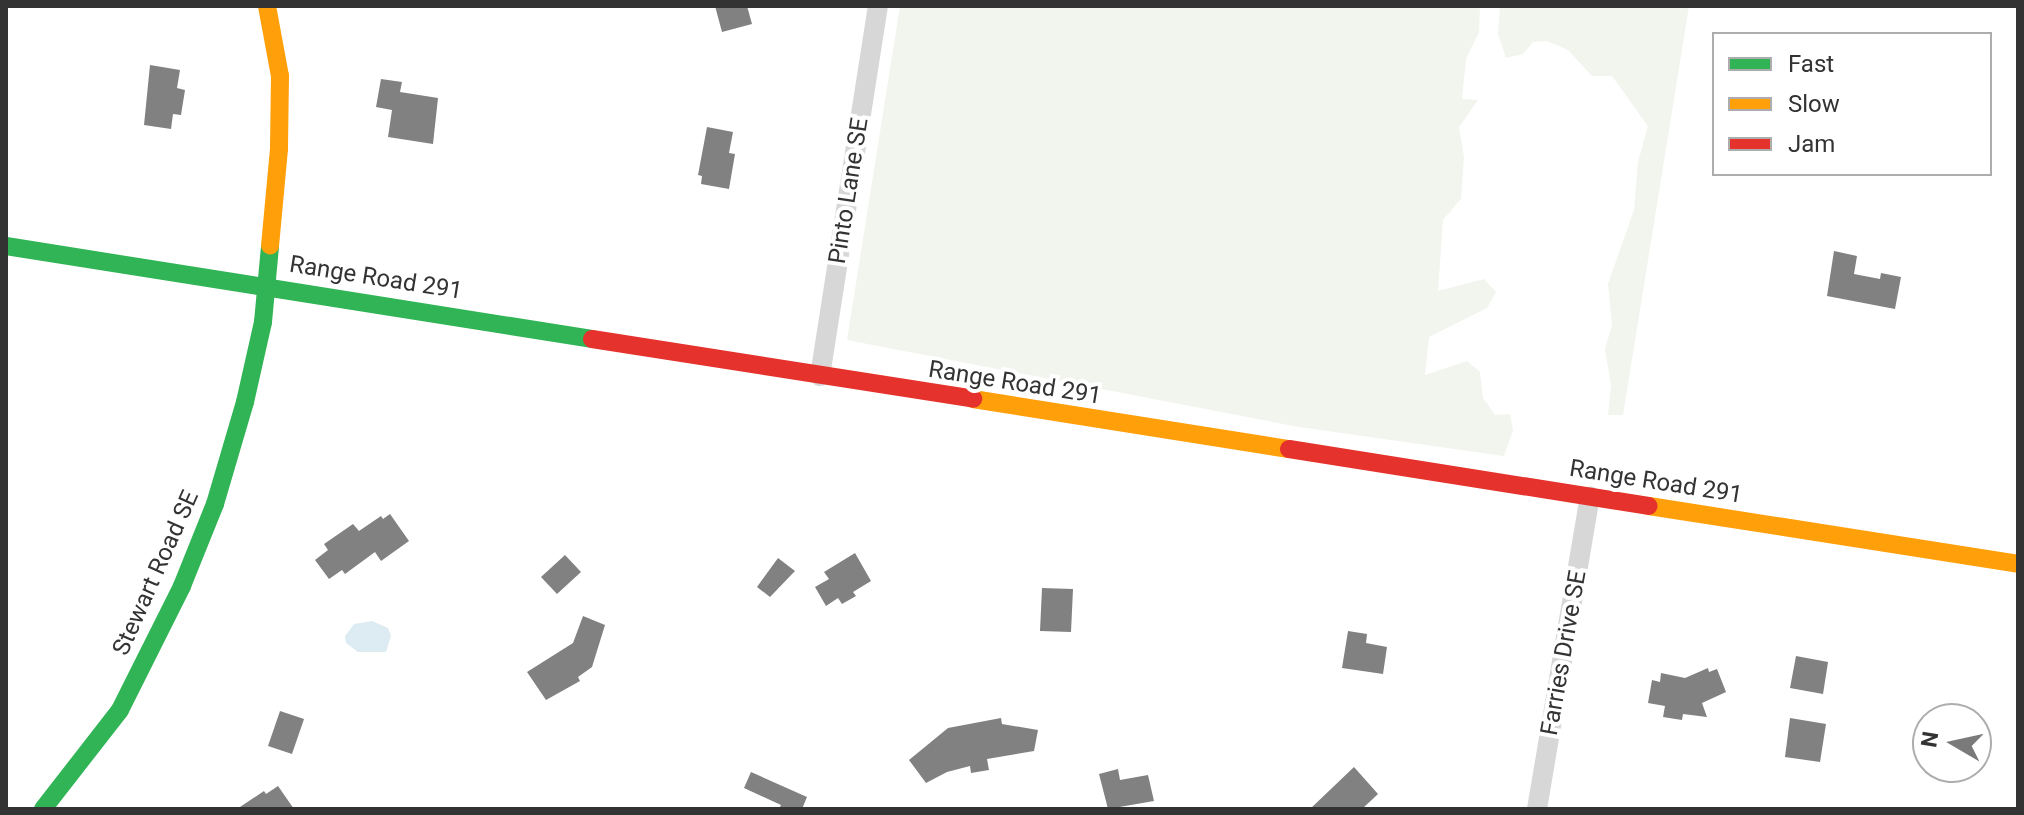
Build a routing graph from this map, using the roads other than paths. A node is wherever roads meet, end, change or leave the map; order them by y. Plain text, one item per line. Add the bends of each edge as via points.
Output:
1 (267, 6) edge
2 (878, 6) edge
3 (6, 246) edge
4 (265, 284) junction
5 (820, 376) junction
6 (1590, 496) junction
7 (2018, 564) edge
8 (43, 809) edge
9 (1537, 809) edge

1 - 4 street, Stewart Road SE via 280,76 279,149
2 - 5 street, Pinto Lane SE
3 - 4 street, Range Road 291
4 - 5 street, Range Road 291
4 - 8 street, Stewart Road SE via 263,322 245,402 215,504 182,586 120,710
5 - 6 street, Range Road 291
6 - 7 street, Range Road 291
6 - 9 street, Farries Drive SE

